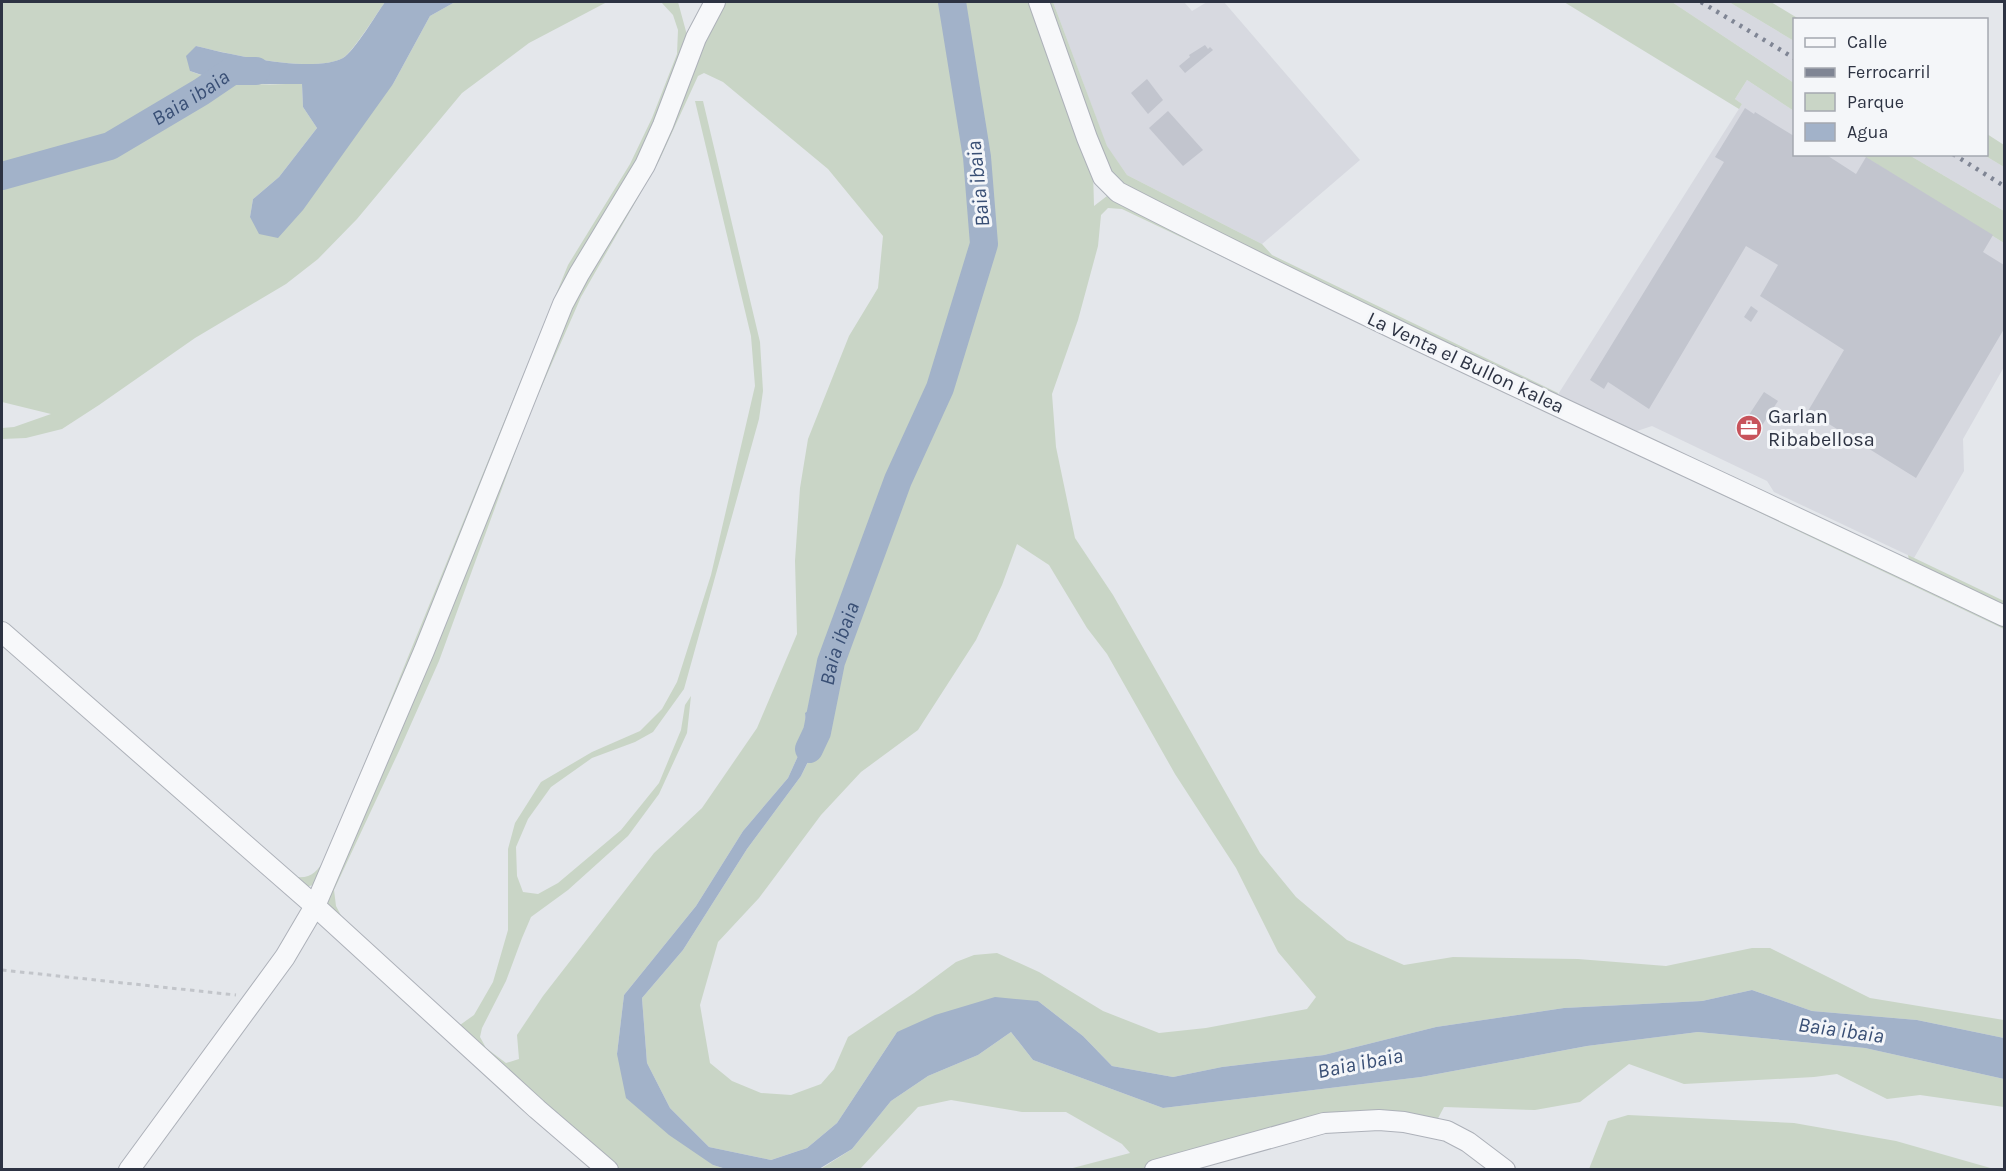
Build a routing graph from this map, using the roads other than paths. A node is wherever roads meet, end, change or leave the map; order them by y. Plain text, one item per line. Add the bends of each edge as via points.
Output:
1 (715, 2) edge
2 (1039, 2) edge
3 (2004, 616) edge
4 (2, 632) edge
5 (315, 906) junction
6 (129, 1170) edge
7 (608, 1170) edge
8 (1155, 1170) edge
9 (1505, 1170) edge

1 - 5 street via 696,38 645,165 563,304 424,651
2 - 3 street, La Venta el Bullon kalea via 1103,177 1118,192 1449,355
4 - 5 street
5 - 6 street via 285,957
5 - 7 street
8 - 9 street via 1324,1124 1360,1120 1404,1122 1447,1131

